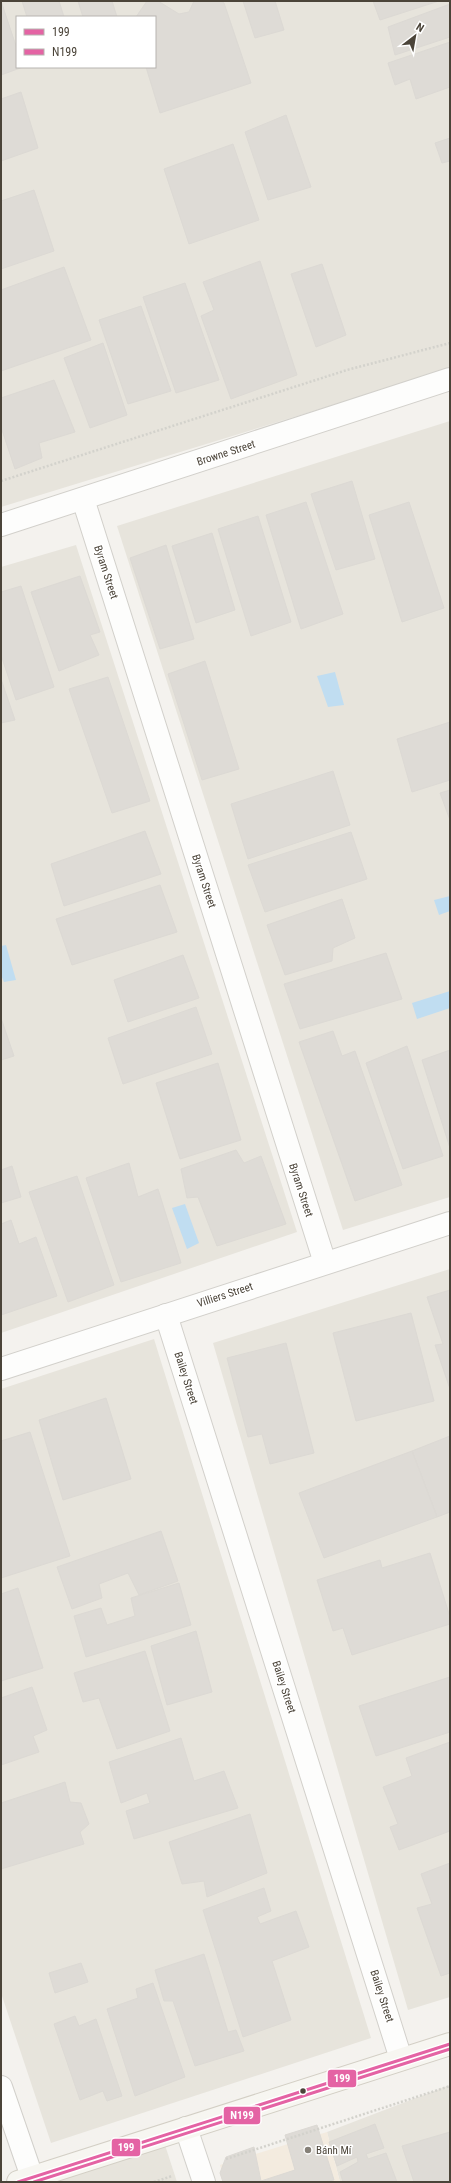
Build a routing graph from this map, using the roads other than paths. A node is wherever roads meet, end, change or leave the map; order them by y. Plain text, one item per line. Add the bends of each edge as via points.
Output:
1 (450, 379) edge
2 (83, 499) junction
3 (1, 525) edge
4 (450, 1223) edge
5 (325, 1263) junction
6 (166, 1315) junction
7 (1, 1369) edge
8 (450, 2044) edge
9 (402, 2059) junction
10 (1, 2087) edge
11 (186, 2128) junction
12 (202, 2175) edge
13 (25, 2180) edge

1 - 2 street, Browne Street
2 - 3 street, Browne Street
2 - 5 street, Byram Street
4 - 5 street, Villiers Street
5 - 6 street, Villiers Street
6 - 7 street, Villiers Street
6 - 9 street, Bailey Street
8 - 9 street
9 - 11 street
10 - 13 street
11 - 12 street
11 - 13 street

